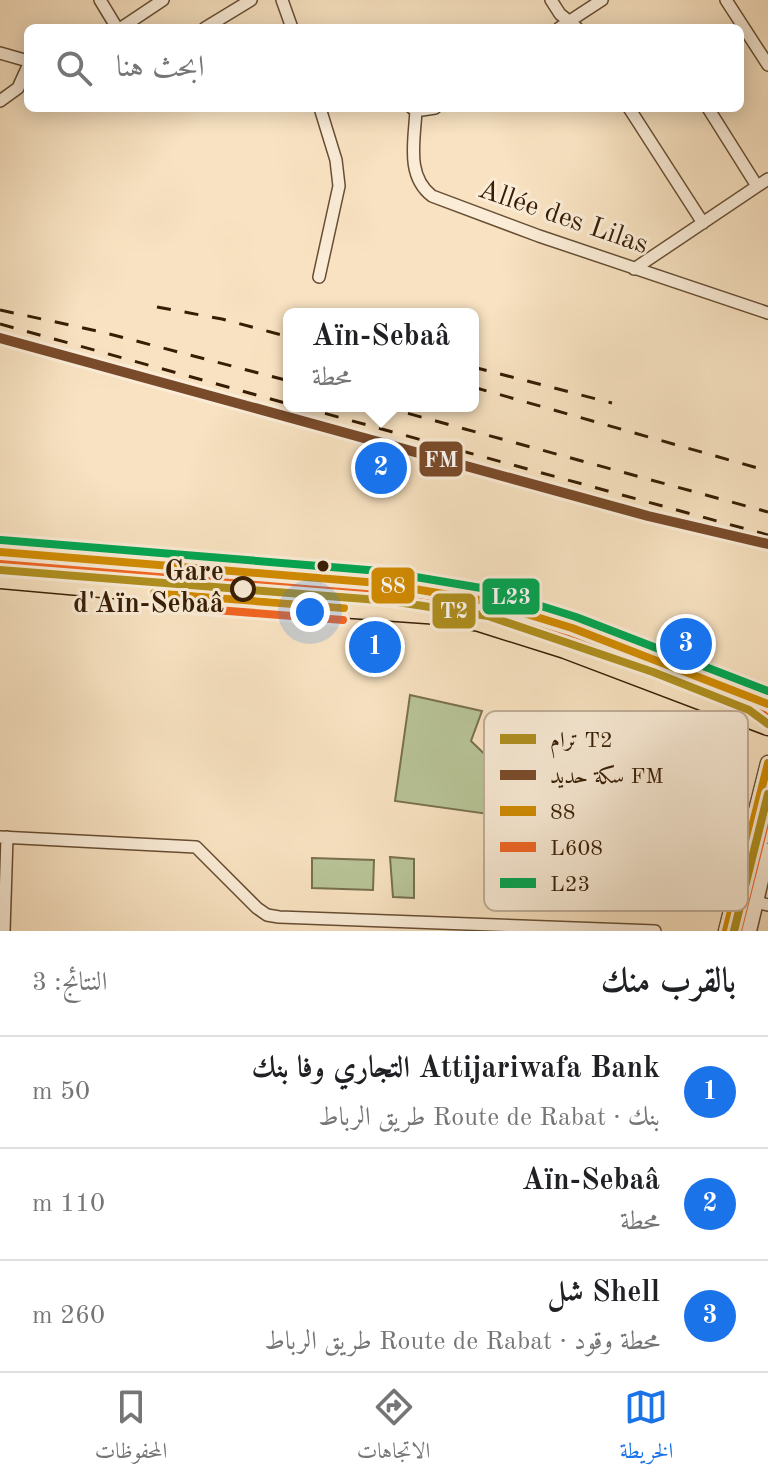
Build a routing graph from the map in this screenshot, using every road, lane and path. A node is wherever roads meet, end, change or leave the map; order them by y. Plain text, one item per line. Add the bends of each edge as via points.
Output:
1 (100, 0) edge
2 (163, 0) edge
3 (251, 0) edge
4 (282, 0) edge
5 (551, 0) edge
6 (602, 0) edge
7 (726, 0) edge
8 (116, 24) edge
9 (125, 24) edge
10 (212, 24) edge
11 (291, 24) edge
12 (574, 24) edge
13 (742, 24) edge
14 (744, 28) edge
15 (0, 53) edge
16 (24, 62) edge
17 (768, 65) edge
18 (24, 77) edge
19 (0, 101) edge
20 (321, 112) edge
21 (414, 112) edge
22 (632, 112) edge
23 (711, 112) edge
24 (763, 182) edge
25 (703, 223) junction
26 (634, 269) junction
27 (319, 277) dead end
28 (768, 313) edge
29 (0, 552) edge
30 (0, 579) edge
31 (768, 704) edge
32 (728, 711) edge
33 (748, 718) edge
34 (768, 726) edge
35 (768, 763) edge
36 (4, 837) edge
37 (748, 843) edge
38 (768, 851) edge
39 (762, 903) edge
40 (731, 911) edge
41 (279, 917) junction
42 (326, 925) edge
43 (413, 927) edge
44 (500, 928) edge
45 (4, 931) edge
46 (278, 931) edge
47 (655, 931) edge
48 (726, 931) edge
49 (749, 931) edge

1 - 8 street
2 - 9 street
3 - 10 street
4 - 11 street
5 - 12 street
6 - 12 street
7 - 13 street
14 - 17 street
15 - 16 street
18 - 19 street
20 - 27 street via 339,186
21 - 26 street, Allée des Lilas via 415,171 419,184 432,196
22 - 25 street
23 - 24 street
24 - 25 street
25 - 26 street
26 - 28 street, Allée des Lilas
29 - 31 main road via 379,583 471,599 572,628
30 - 32 main road via 479,622
33 - 34 main road
35 - 37 street
36 - 41 street via 196,847 257,908
36 - 45 street
38 - 39 street
39 - 49 street
40 - 48 street
41 - 42 street
41 - 46 street
42 - 43 street
43 - 44 street
44 - 47 street

